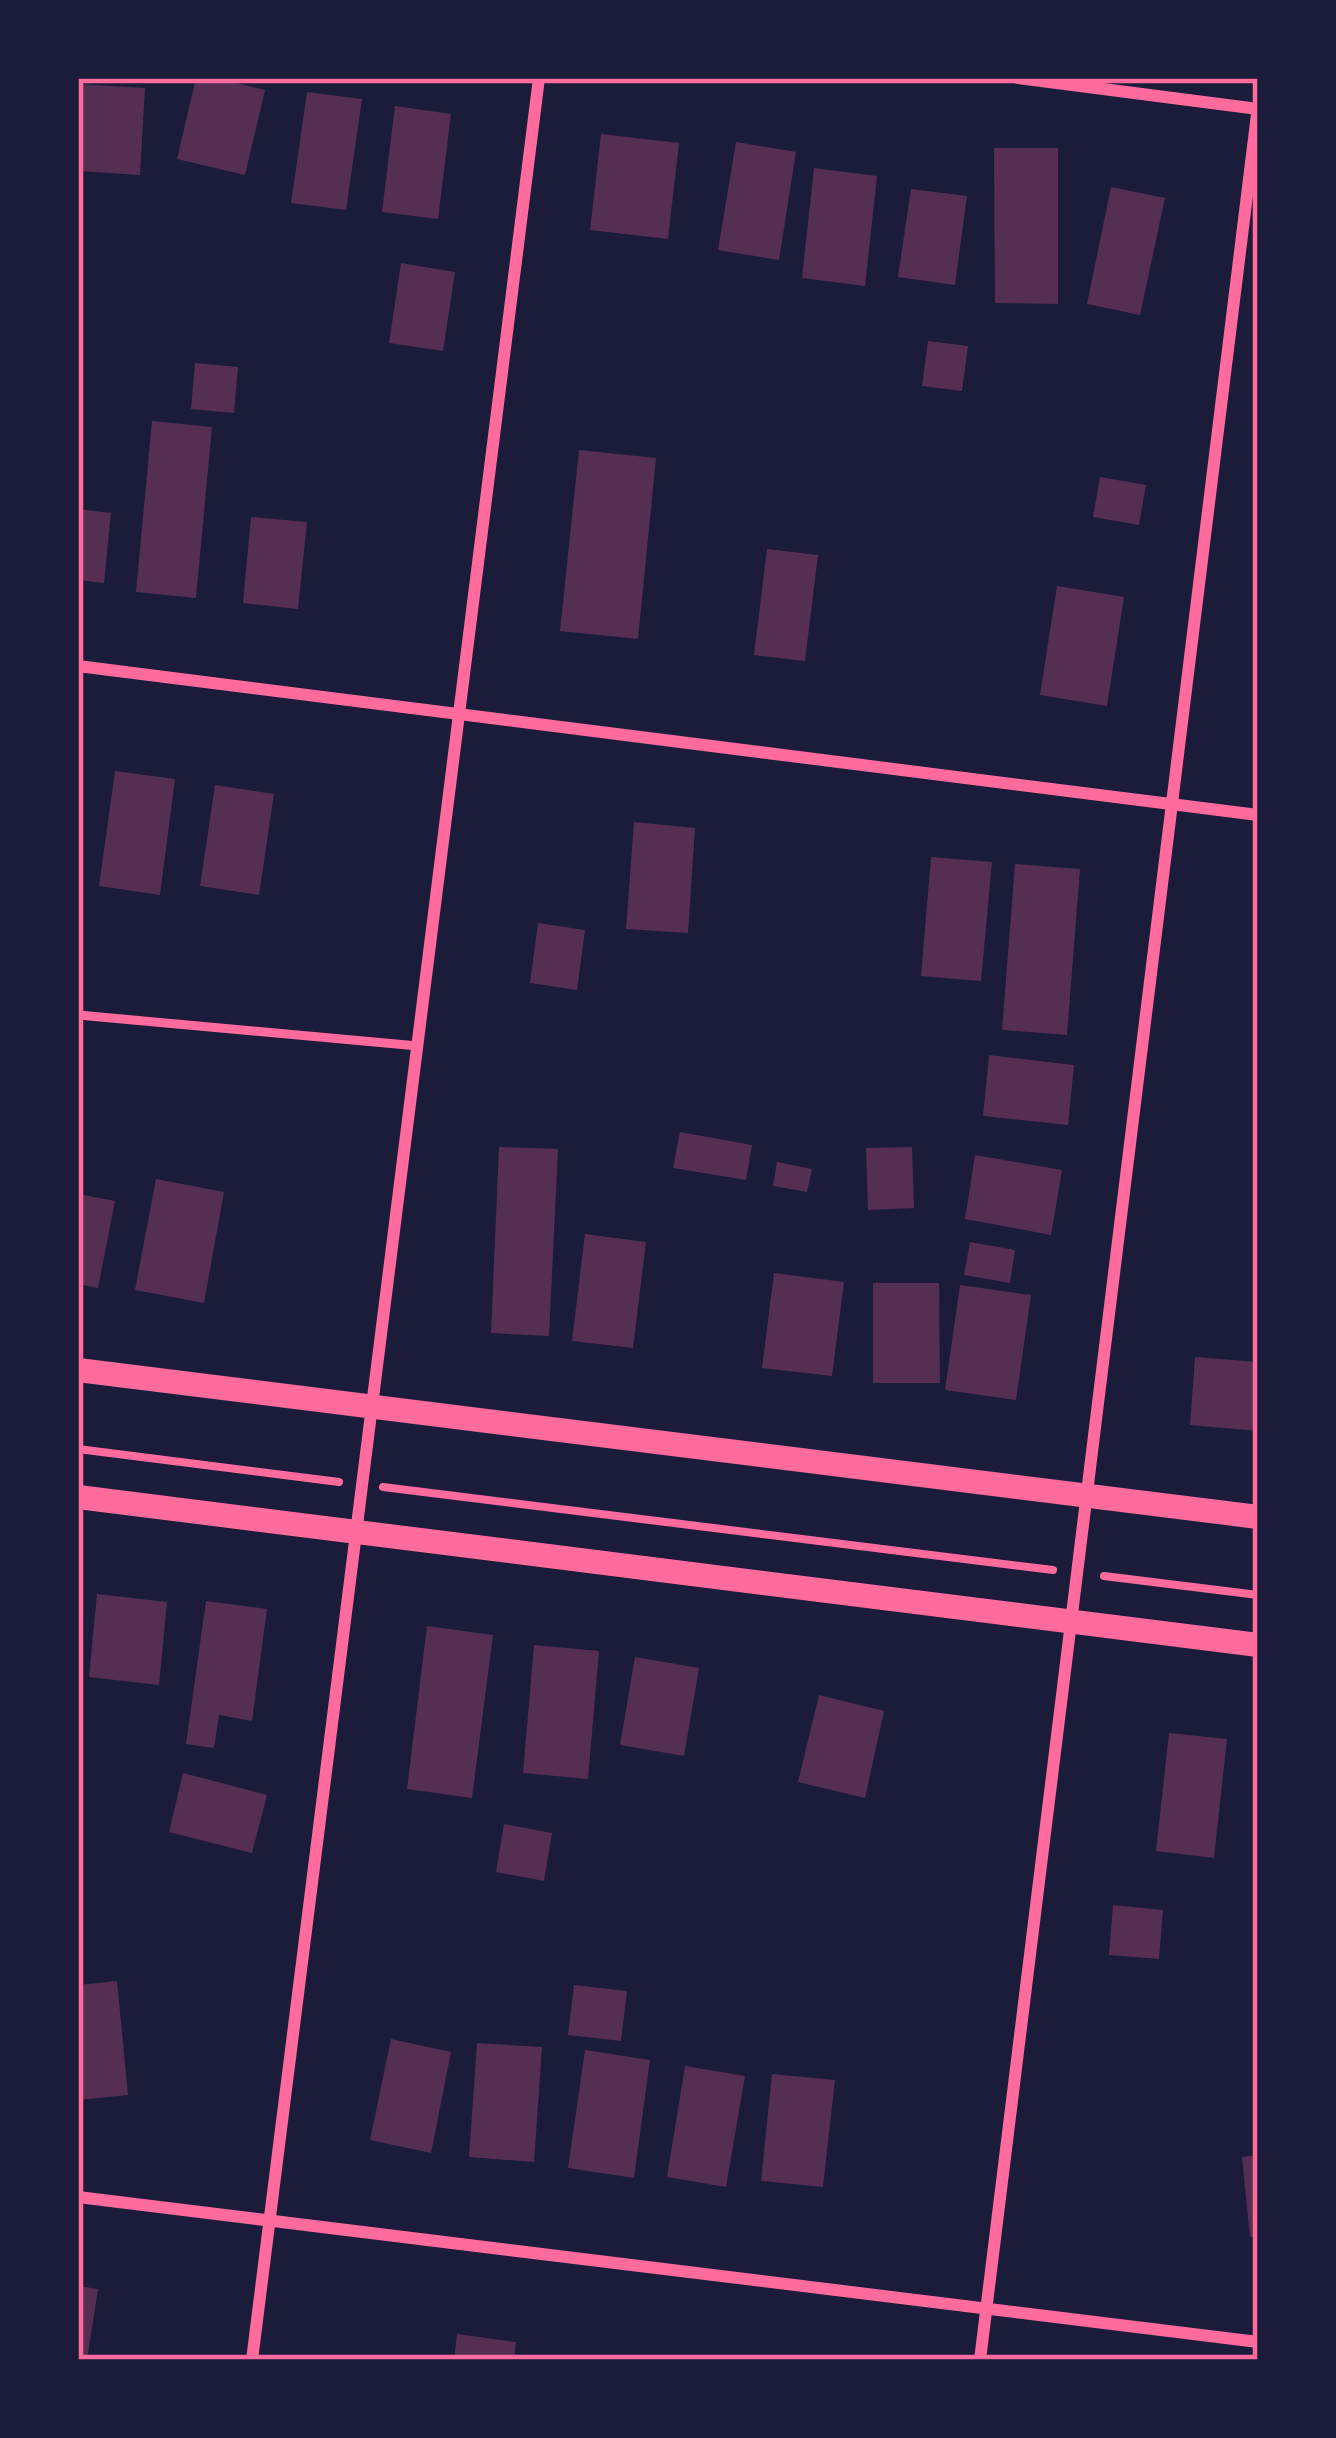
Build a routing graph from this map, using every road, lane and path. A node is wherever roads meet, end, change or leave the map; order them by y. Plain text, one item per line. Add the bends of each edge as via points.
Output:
1 (539, 78) edge
2 (1018, 78) edge
3 (1258, 108) edge
4 (78, 666) edge
5 (459, 715) junction
6 (1172, 805) junction
7 (1258, 815) edge
8 (78, 1015) edge
9 (418, 1046) junction
10 (78, 1370) edge
11 (372, 1407) junction
12 (78, 1449) edge
13 (362, 1484) junction
14 (1086, 1496) junction
15 (78, 1497) edge
16 (1258, 1517) edge
17 (356, 1532) junction
18 (1077, 1573) junction
19 (1258, 1595) edge
20 (1071, 1622) junction
21 (1258, 1645) edge
22 (78, 2197) edge
23 (269, 2220) junction
24 (986, 2308) junction
25 (1258, 2342) edge
26 (252, 2360) edge
27 (980, 2360) edge

1 - 5 street
2 - 3 street
3 - 6 street
4 - 5 street
5 - 6 street
5 - 9 street
6 - 7 street
6 - 14 street
8 - 9 lane
9 - 11 street
10 - 11 main road
11 - 13 street
11 - 14 main road
12 - 13 path
13 - 17 street
13 - 18 path
14 - 16 main road
14 - 18 street
15 - 17 main road
17 - 20 main road
17 - 23 street
18 - 19 path
18 - 20 street
20 - 21 main road
20 - 24 street
22 - 23 street
23 - 24 street
23 - 26 street
24 - 25 street
24 - 27 street

